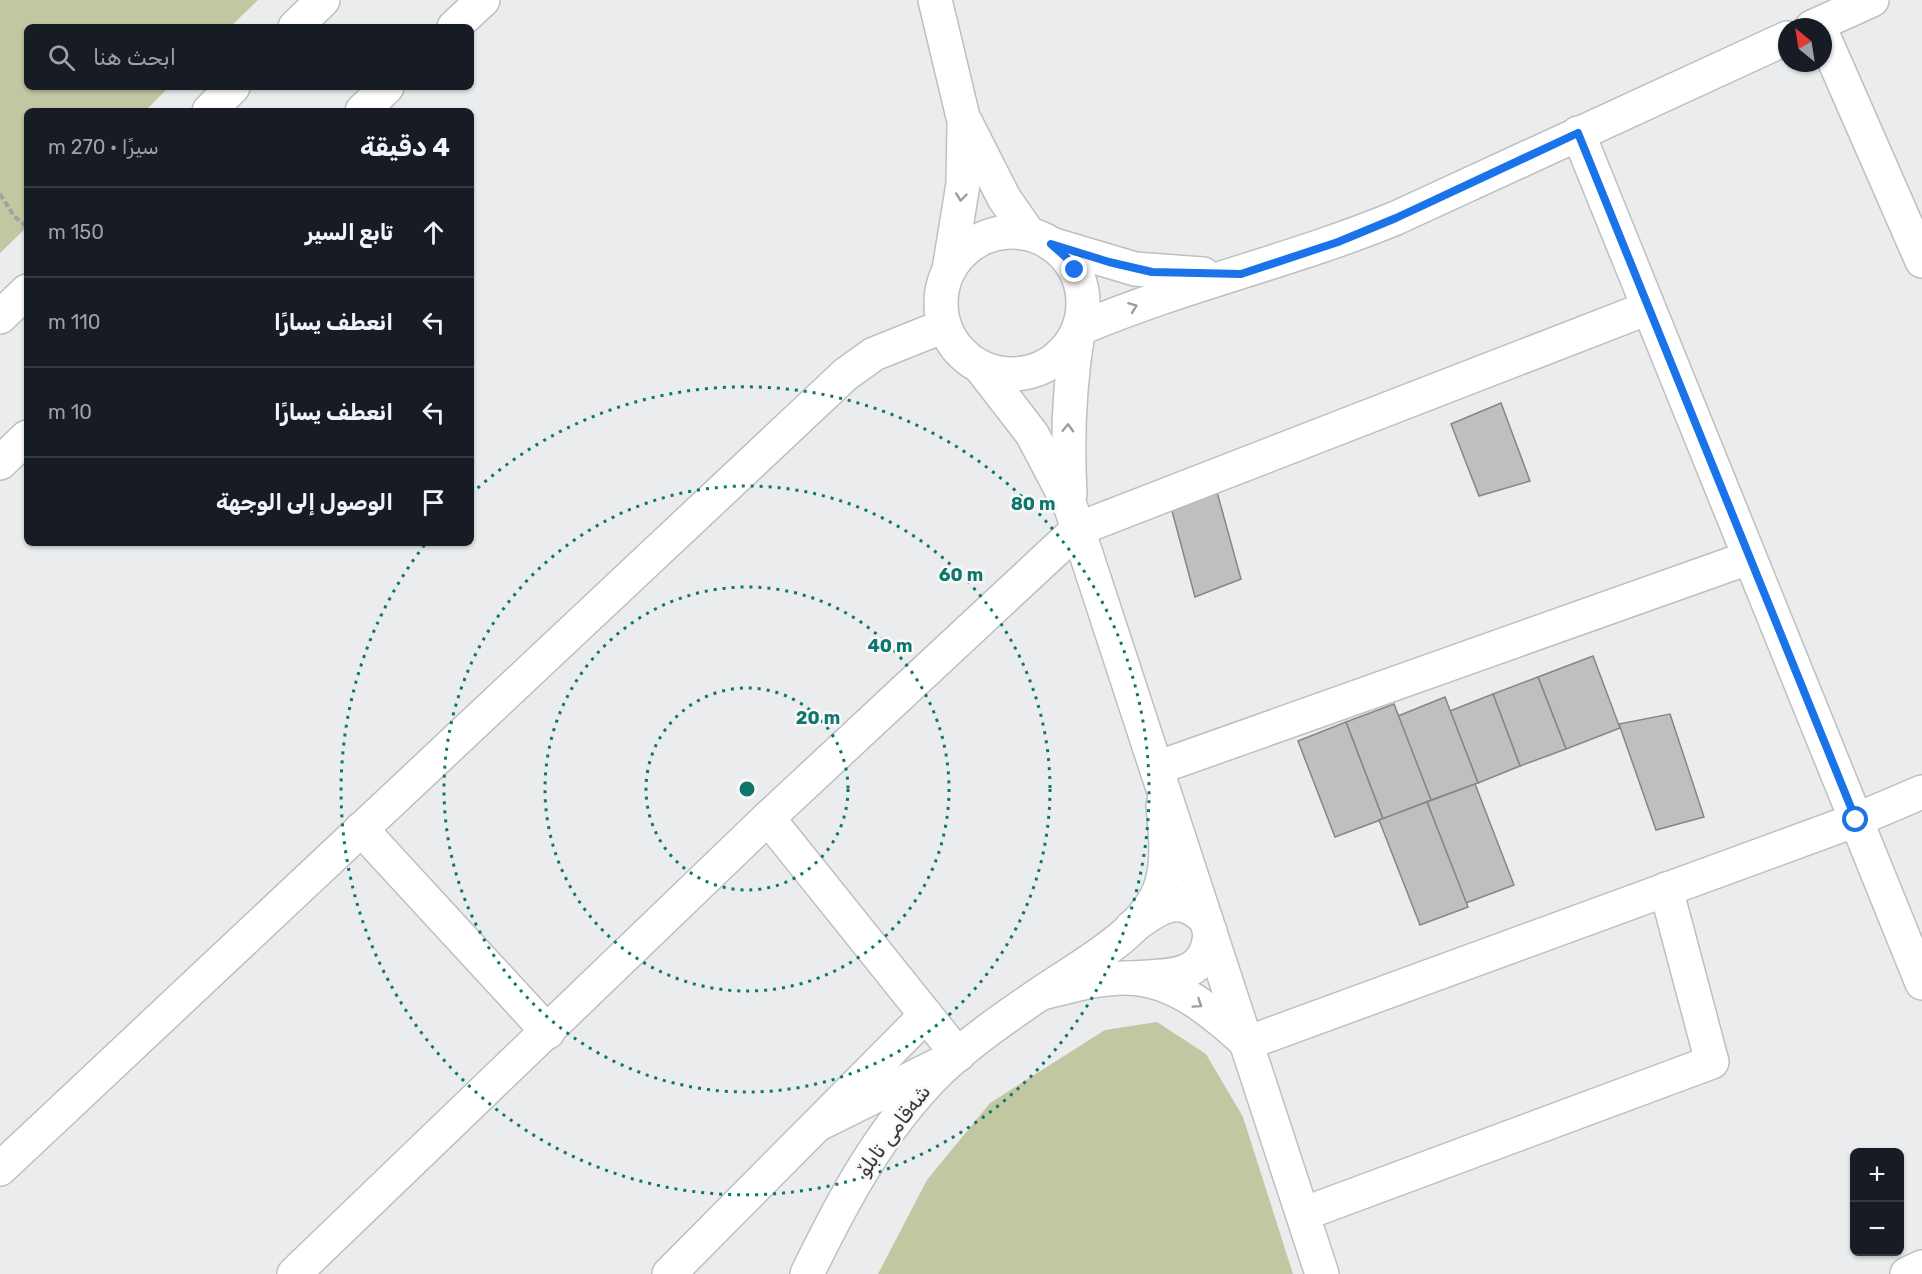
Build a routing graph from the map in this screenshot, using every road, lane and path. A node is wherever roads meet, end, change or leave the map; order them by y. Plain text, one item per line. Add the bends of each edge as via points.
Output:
1 (323, 0) edge
2 (483, 0) edge
3 (935, 0) edge
4 (1872, 0) edge
5 (1832, 21) edge
6 (299, 24) edge
7 (456, 24) edge
8 (1778, 42) edge
9 (1832, 59) edge
10 (230, 90) edge
11 (384, 90) edge
12 (212, 108) edge
13 (365, 108) edge
14 (963, 117) junction
15 (1578, 133) junction
16 (0, 194) edge
17 (24, 224) edge
18 (1040, 239) junction
19 (1922, 261) edge
20 (948, 271) junction
21 (1241, 274) junction
22 (24, 294) edge
23 (1648, 308) junction
24 (0, 317) edge
25 (944, 326) junction
26 (1079, 329) junction
27 (981, 368) junction
28 (24, 440) edge
29 (0, 463) edge
30 (1075, 518) junction
31 (1748, 558) junction
32 (1159, 776) junction
33 (1922, 792) edge
34 (768, 818) junction
35 (1856, 820) junction
36 (361, 829) junction
37 (1666, 889) junction
38 (1208, 925) junction
39 (1131, 928) junction
40 (1129, 978) junction
41 (1922, 983) edge
42 (1042, 993) junction
43 (926, 1015) junction
44 (548, 1032) junction
45 (1247, 1043) junction
46 (958, 1055) junction
47 (819, 1124) junction
48 (0, 1169) edge
49 (1303, 1214) junction
50 (1922, 1267) edge
51 (294, 1274) edge
52 (669, 1274) edge
53 (807, 1274) edge
54 (1322, 1274) edge
55 (1907, 1274) edge

1 - 6 main road
2 - 7 main road
3 - 14 main road
4 - 5 main road
8 - 15 main road
9 - 19 main road
10 - 12 main road
11 - 13 main road
14 - 18 main road via 1004,198
14 -> 20 main road via 963,184
15 - 21 main road via 1396,218
15 - 23 main road
16 - 17 path
18 - 20 main road via 1005,232 981,239 962,252
18 - 21 main road via 1152,272
18 - 26 main road via 1069,260 1080,281 1083,305
20 - 25 main road via 941,292
26 -> 21 main road via 1158,297
22 - 24 main road
23 - 30 main road
23 - 31 main road
25 - 27 main road via 962,355
25 - 36 main road via 874,354 846,374
26 - 27 main road via 1066,350 1037,370 1015,375
30 -> 26 main road via 1068,453
27 - 30 main road via 1032,434
28 - 29 main road
30 - 32 main road
30 - 34 main road
31 - 32 main road
31 - 35 main road
32 - 38 main road
32 - 39 main road via 1166,846 1164,875 1155,900
33 - 35 main road
34 - 43 main road
34 - 44 main road
35 - 37 main road
35 - 41 main road
36 - 44 main road
36 - 48 main road
37 - 45 main road
37 - 49 main road via 1712,1062
38 - 39 main road via 1186,906 1171,904
38 - 40 main road via 1208,950 1197,966 1172,974
38 - 45 main road
39 - 42 main road, شەقامی تابلۆ
40 - 42 main road
40 -> 45 main road via 1187,996
42 - 46 main road, شەقامی تابلۆ
43 - 46 main road
43 - 47 main road
44 - 51 main road
45 - 49 main road
46 - 47 main road
46 - 53 main road, شەقامی تابلۆ via 905,1108 862,1167
47 - 52 main road
49 - 54 main road
50 - 55 main road

